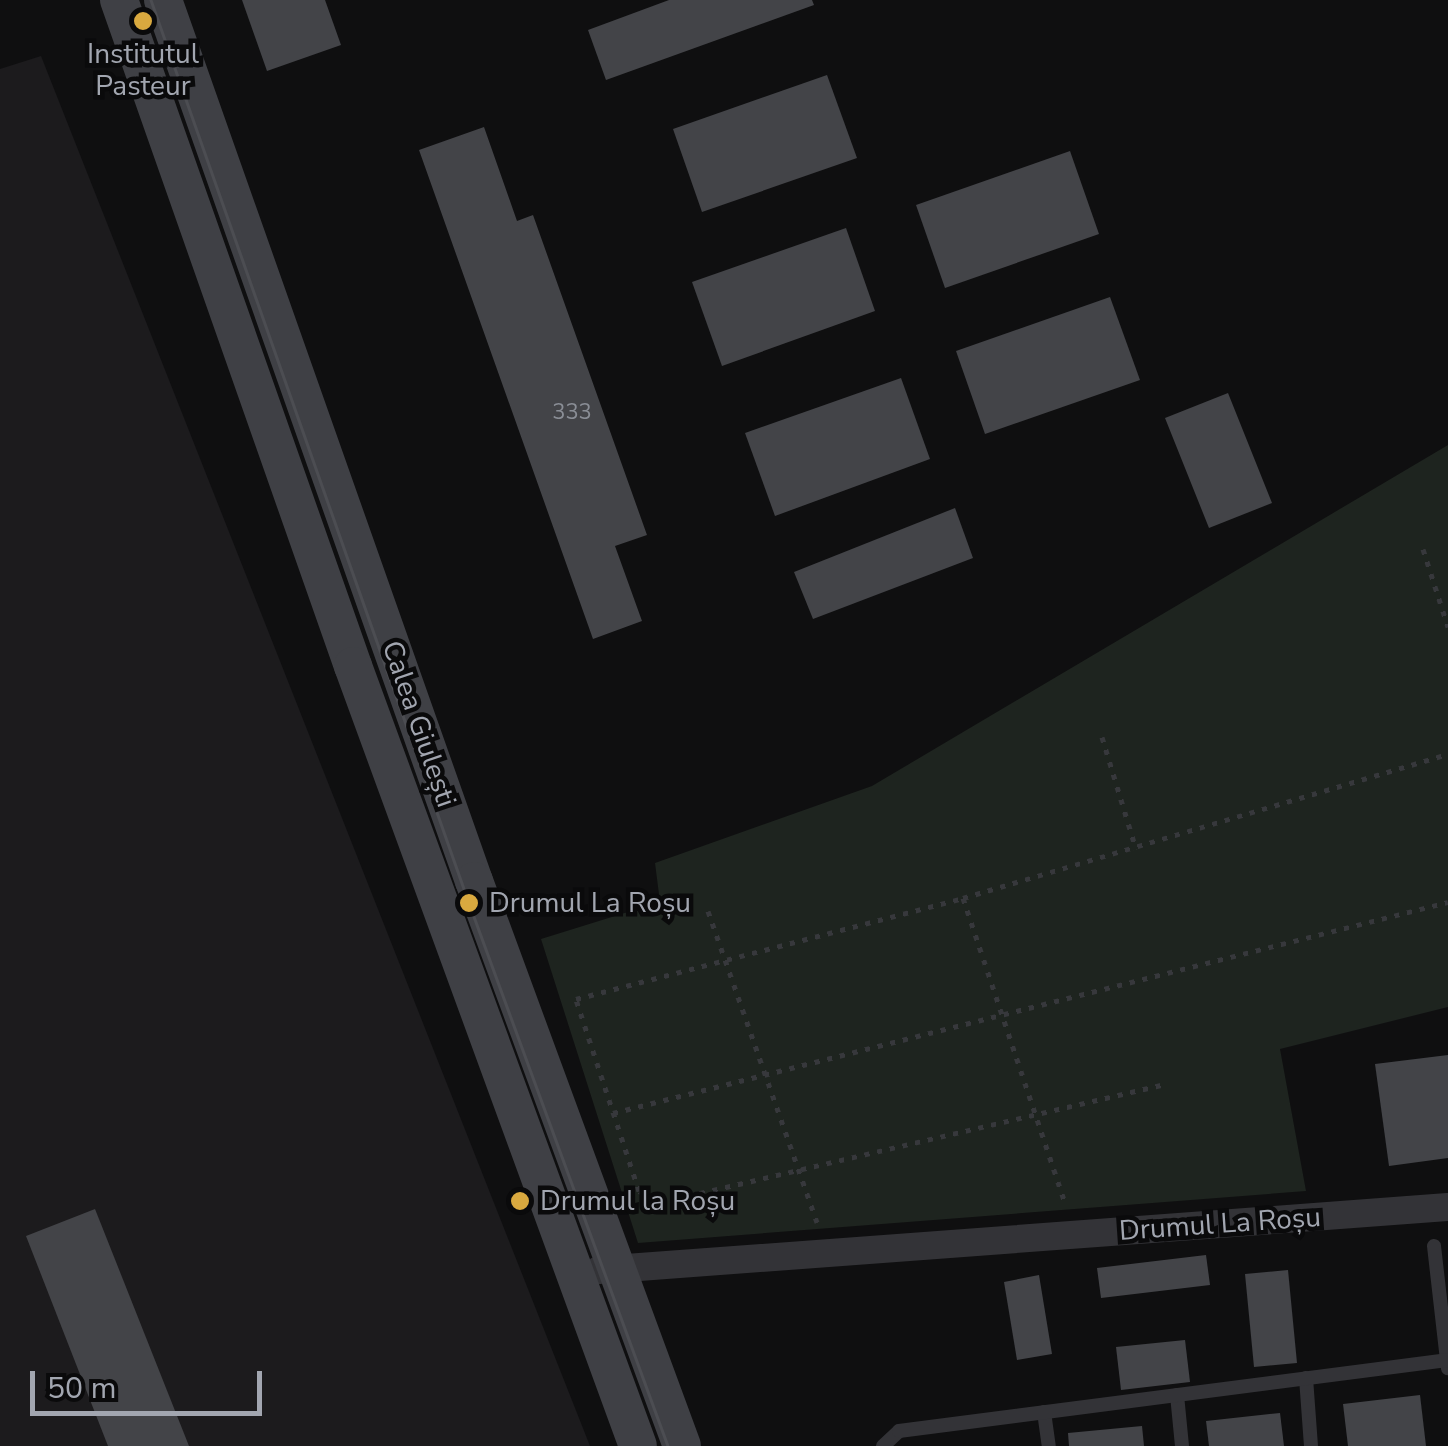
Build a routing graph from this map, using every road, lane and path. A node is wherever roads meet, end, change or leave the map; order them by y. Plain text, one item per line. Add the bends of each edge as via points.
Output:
1 (120, 0) edge
2 (163, 0) edge
3 (1423, 549) dead end
4 (1448, 627) edge
5 (1102, 737) dead end
6 (1448, 754) edge
7 (1136, 849) junction
8 (963, 898) junction
9 (1448, 902) edge
10 (708, 911) dead end
11 (725, 962) junction
12 (1003, 1014) junction
13 (766, 1074) junction
14 (1165, 1084) dead end
15 (613, 1113) junction
16 (1038, 1113) junction
17 (800, 1172) junction
18 (1065, 1204) dead end
19 (1448, 1207) edge
20 (817, 1223) dead end
21 (1434, 1246) dead end
22 (616, 1268) junction
23 (573, 1272) junction
24 (1448, 1360) edge
25 (1448, 1369) edge
26 (1306, 1378) junction
27 (1177, 1395) junction
28 (1044, 1412) junction
29 (638, 1446) edge
30 (682, 1446) edge
31 (883, 1446) edge
32 (1049, 1446) edge
33 (1182, 1446) edge
34 (1311, 1446) edge

1 - 23 main road, Calea Giulești
2 - 22 main road, Calea Giulești
3 - 4 path
5 - 7 path
6 - 7 path
7 - 8 path
8 - 11 path
8 - 12 path
9 - 12 path
10 - 11 path
11 - 13 path
11 - 15 path via 576,1000
12 - 13 path
12 - 16 path
13 - 15 path
13 - 17 path
14 - 16 path
15 - 17 path via 640,1191 662,1202
16 - 17 path
16 - 18 path
17 - 20 path
19 - 22 street, Drumul La Roșu
21 - 24 lane
22 - 23 street, Drumul La Roșu
22 - 30 main road, Calea Giulești
23 - 29 main road, Calea Giulești
24 - 25 lane
24 - 26 lane
26 - 27 lane
26 - 34 lane
27 - 28 lane
27 - 33 lane
28 - 31 lane via 899,1431
28 - 32 lane

